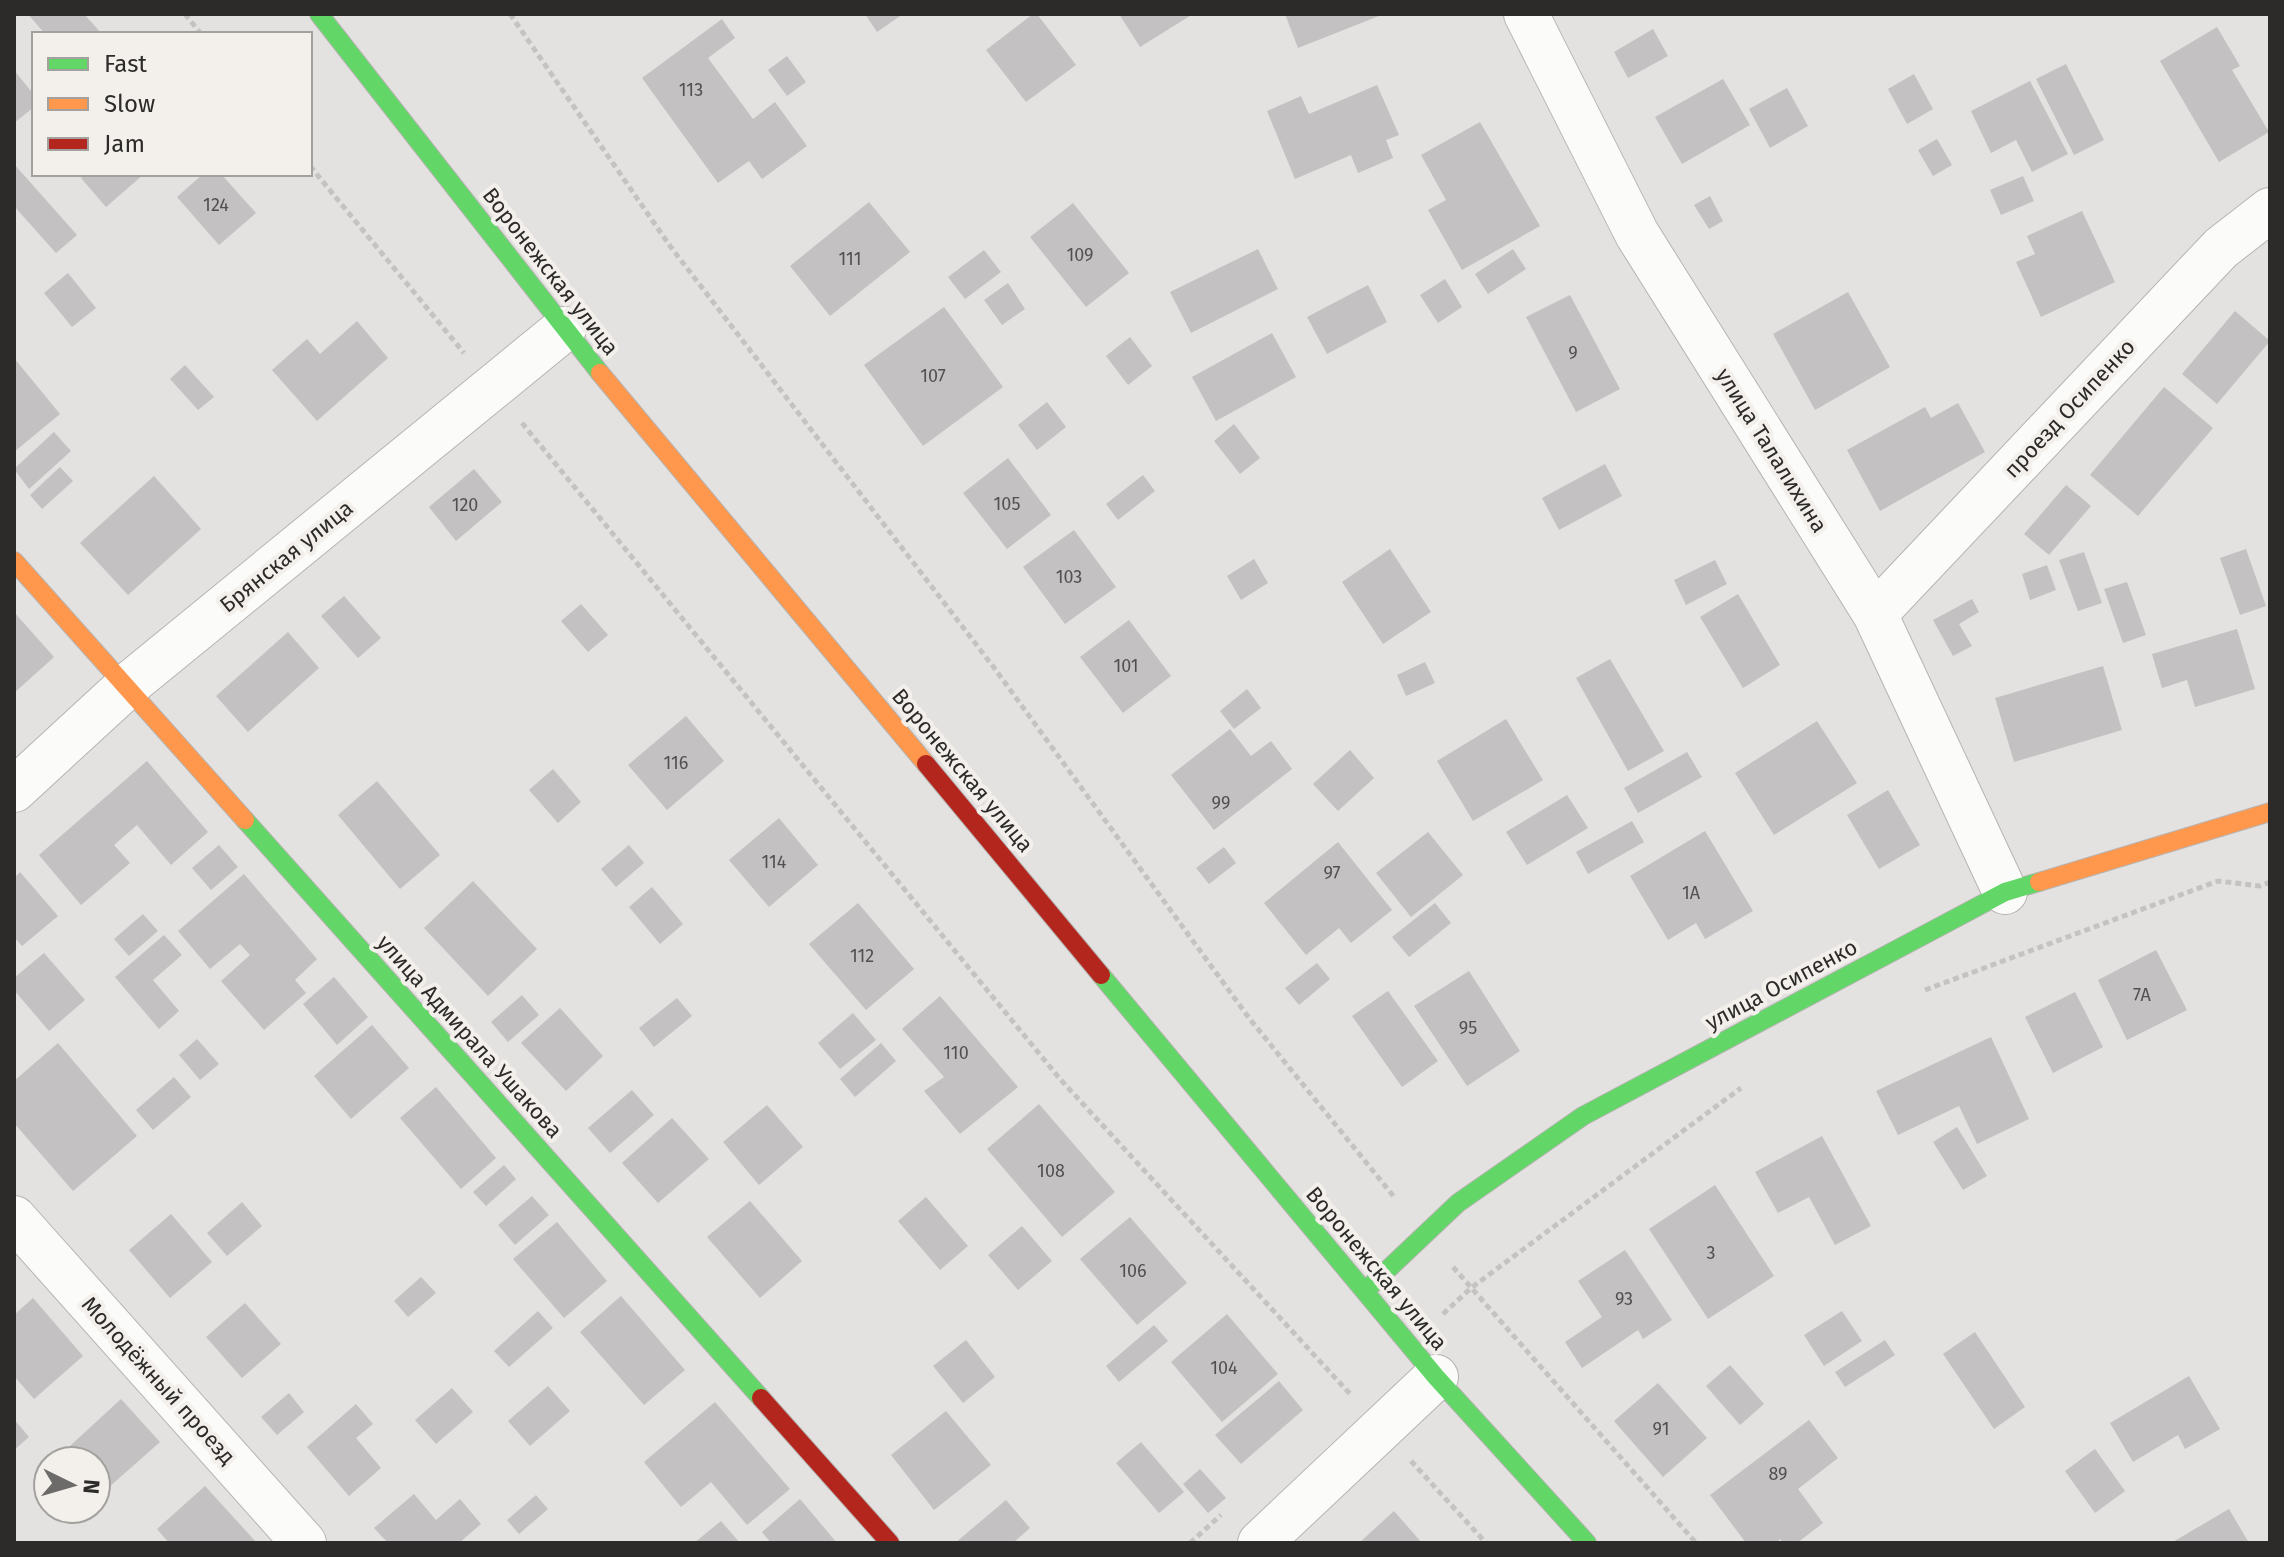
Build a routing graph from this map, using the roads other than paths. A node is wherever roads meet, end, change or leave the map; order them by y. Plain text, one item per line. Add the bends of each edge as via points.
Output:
1 (1526, 14) edge
2 (323, 15) edge
3 (2270, 210) edge
4 (564, 329) junction
5 (14, 561) edge
6 (1875, 614) junction
7 (127, 686) junction
8 (14, 790) edge
9 (2270, 812) edge
10 (2005, 892) junction
11 (14, 1218) edge
12 (1365, 1291) junction
13 (1423, 1360) junction
14 (304, 1543) edge
15 (890, 1543) edge
16 (1260, 1543) edge
17 (1587, 1543) edge

1 - 6 street, улица Талалихина via 1637,234
2 - 4 street, Воронежская улица
3 - 6 street, проезд Осипенко via 2221,248
4 - 7 street, Брянская улица
4 - 12 street, Воронежская улица
5 - 7 street, улица Адмирала Ушакова
6 - 10 street, улица Талалихина
7 - 8 street, Брянская улица
7 - 15 street, улица Адмирала Ушакова
9 - 10 street, улица Осипенко
10 - 12 street, улица Осипенко via 1583,1116 1458,1203
11 - 14 street, Молодёжный проезд
12 - 13 street, Воронежская улица
13 - 16 street via 1381,1428
13 - 17 street, Воронежская улица

